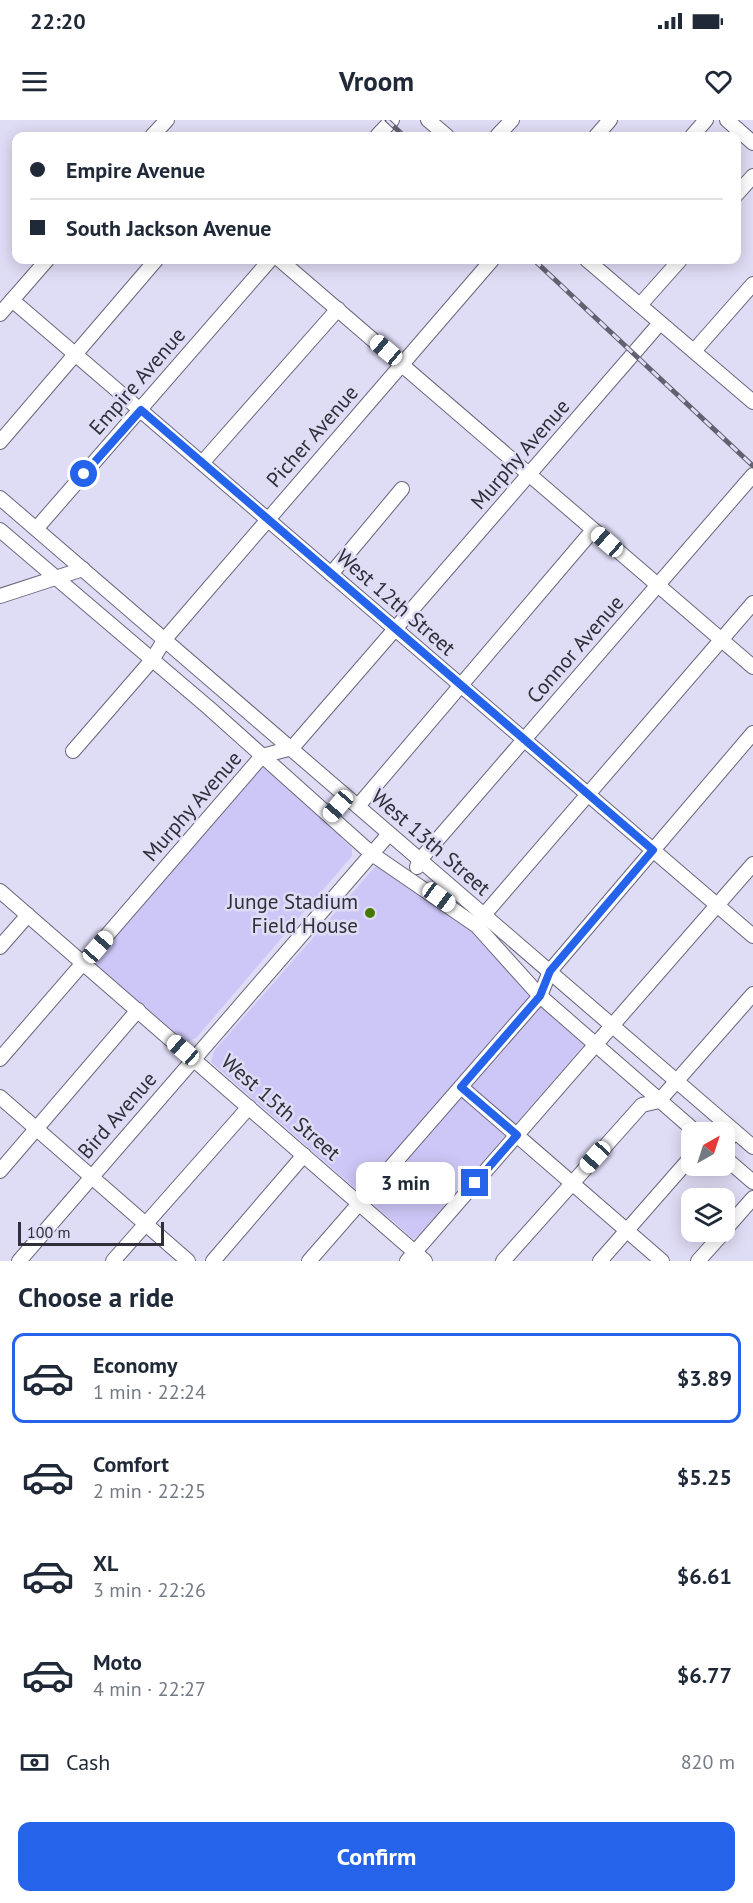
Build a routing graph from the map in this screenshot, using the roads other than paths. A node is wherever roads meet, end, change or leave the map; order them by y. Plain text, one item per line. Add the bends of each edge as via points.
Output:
1 (167, 120) edge
2 (392, 120) edge
3 (429, 120) edge
4 (512, 120) edge
5 (610, 120) edge
6 (706, 120) edge
7 (727, 120) edge
8 (156, 132) edge
9 (381, 132) edge
10 (442, 132) edge
11 (501, 132) edge
12 (600, 132) edge
13 (696, 132) edge
14 (741, 132) edge
15 (741, 132) edge
16 (753, 143) edge
17 (753, 176) edge
18 (741, 189) edge
19 (44, 264) edge
20 (153, 264) edge
21 (267, 264) edge
22 (285, 264) edge
23 (489, 264) edge
24 (592, 264) edge
25 (676, 264) edge
26 (753, 284) edge
27 (12, 300) junction
28 (640, 305) junction
29 (338, 309) junction
30 (0, 314) edge
31 (660, 322) junction
32 (694, 351) junction
33 (75, 354) junction
34 (402, 364) junction
35 (752, 400) edge
36 (141, 410) junction
37 (0, 442) edge
38 (202, 463) junction
39 (530, 475) junction
40 (753, 475) edge
41 (402, 489) dead end
42 (0, 498) edge
43 (268, 520) junction
44 (0, 530) edge
45 (593, 530) junction
46 (40, 533) junction
47 (30, 556) junction
48 (83, 569) junction
49 (331, 574) junction
50 (57, 578) junction
51 (101, 585) junction
52 (658, 586) junction
53 (0, 596) edge
54 (86, 603) junction
55 (753, 603) edge
56 (396, 629) junction
57 (165, 639) junction
58 (721, 639) junction
59 (152, 660) junction
60 (753, 667) edge
61 (460, 684) junction
62 (225, 693) junction
63 (208, 708) junction
64 (753, 733) edge
65 (525, 739) junction
66 (292, 748) junction
67 (73, 751) dead end
68 (262, 756) junction
69 (589, 795) junction
70 (346, 796) junction
71 (358, 806) junction
72 (330, 815) junction
73 (389, 834) junction
74 (653, 850) junction
75 (372, 854) junction
76 (419, 861) junction
77 (753, 864) edge
78 (412, 880) junction
79 (0, 891) edge
80 (718, 906) junction
81 (28, 915) junction
82 (483, 916) junction
83 (753, 936) edge
84 (0, 947) edge
85 (83, 963) junction
86 (550, 971) junction
87 (753, 994) edge
88 (540, 996) junction
89 (138, 1010) junction
90 (613, 1026) junction
91 (596, 1045) junction
92 (193, 1058) junction
93 (0, 1059) edge
94 (676, 1082) junction
95 (461, 1087) junction
96 (0, 1097) edge
97 (659, 1101) junction
98 (249, 1107) junction
99 (684, 1122) edge
100 (723, 1122) edge
101 (37, 1129) junction
102 (735, 1132) edge
103 (517, 1135) junction
104 (753, 1147) edge
105 (304, 1155) junction
106 (735, 1166) edge
107 (681, 1169) edge
108 (0, 1170) edge
109 (92, 1177) junction
110 (571, 1182) junction
111 (753, 1182) edge
112 (753, 1198) edge
113 (360, 1204) junction
114 (735, 1218) edge
115 (145, 1224) junction
116 (627, 1230) junction
117 (714, 1242) edge
118 (416, 1258) edge
119 (18, 1261) edge
120 (113, 1261) edge
121 (188, 1261) edge
122 (213, 1261) edge
123 (309, 1261) edge
124 (503, 1261) edge
125 (600, 1261) edge
126 (662, 1261) edge
127 (698, 1261) edge

1 - 8 street
2 - 9 street
3 - 10 street
4 - 11 street
5 - 12 street
6 - 13 street
7 - 15 street
14 - 16 street
17 - 18 street
19 - 27 street
20 - 33 street
21 - 36 street, Empire Avenue
22 - 29 street
23 - 34 street, Picher Avenue
24 - 28 street
25 - 28 street
26 - 32 street
27 - 30 street
27 - 33 street, West 12th Street
28 - 31 street
29 - 34 street
29 - 38 street
31 - 32 street
31 - 39 street, Murphy Avenue
32 - 35 street
33 - 36 street, West 12th Street
33 - 37 street
34 - 39 street
34 - 43 street, Picher Avenue
36 - 38 street, West 12th Street
36 - 46 street, Empire Avenue
38 - 43 street, West 12th Street
39 - 45 street
39 - 56 street, Murphy Avenue
40 - 52 street, Connor Avenue
41 - 49 street
42 - 46 street, West 13th Street
43 - 49 street, West 12th Street
43 - 57 street, Picher Avenue
44 - 47 street, West 13th Street
45 - 52 street
45 - 61 street
46 - 47 street, Empire Avenue
46 - 48 street, West 13th Street
47 - 50 street, West 13th Street
48 - 50 street
48 - 51 street, West 13th Street
49 - 56 street, West 12th Street
50 - 53 street
50 - 54 street, West 13th Street
51 - 54 street
51 - 57 street, West 13th Street
52 - 58 street
52 - 65 street, Connor Avenue
54 - 59 street, West 13th Street
55 - 58 street
56 - 61 street, West 12th Street
56 - 66 street, Murphy Avenue
57 - 59 street, Picher Avenue
57 - 62 street, West 13th Street
58 - 60 street
58 - 69 street
59 - 63 street, West 13th Street
59 - 67 street, Picher Avenue
61 - 65 street, West 12th Street
61 - 71 street
62 - 63 street
62 - 66 street, West 13th Street
63 - 68 street, West 13th Street
64 - 74 street
65 - 69 street, West 12th Street
65 - 76 street, Connor Avenue
66 - 68 street, Murphy Avenue
66 - 70 street, West 13th Street
68 - 72 street, West 13th Street
68 - 85 street, Murphy Avenue
69 - 74 street, West 12th Street
69 - 82 street
70 - 71 street, West 13th Street
70 - 72 street
71 - 73 street, West 13th Street
72 - 75 street, West 13th Street
73 - 75 street, Bird Avenue
73 - 76 street, West 13th Street
74 - 80 street, West 12th Street
74 - 86 street
75 - 78 street, West 13th Street
75 - 92 street, Bird Avenue
76 - 78 street, Connor Avenue
76 - 82 street, West 13th Street
77 - 80 street
78 - 88 street, West 13th Street via 477,926
79 - 81 street, West 15th Street
80 - 83 street, West 12th Street
80 - 90 street
81 - 84 street
81 - 85 street, West 15th Street
82 - 86 street, West 13th Street
85 - 89 street, West 15th Street
85 - 93 street, Murphy Avenue
86 - 88 street
86 - 90 street, West 13th Street
87 - 94 street
88 - 91 street, West 13th Street
88 - 95 street
89 - 92 street, West 15th Street
89 - 101 street
90 - 91 street
90 - 94 street, West 13th Street
91 - 97 street, West 13th Street
91 - 103 street
92 - 98 street, West 15th Street
92 - 109 street, Bird Avenue
94 - 97 street
94 - 100 street, West 13th Street
95 - 103 street
95 - 113 street
96 - 101 street
97 - 99 street, West 13th Street
97 - 110 street via 642,1105
98 - 105 street, West 15th Street
98 - 115 street
101 - 108 street
101 - 109 street
102 - 104 street, West 13th Street
103 - 110 street
103 - 118 street
105 - 113 street, West 15th Street
105 - 122 street
106 - 111 street
107 - 116 street
109 - 115 street
109 - 119 street, Bird Avenue
110 - 116 street
110 - 124 street
112 - 114 street
113 - 118 street, West 15th Street
113 - 123 street
115 - 120 street
115 - 121 street
116 - 125 street
116 - 126 street
117 - 127 street

